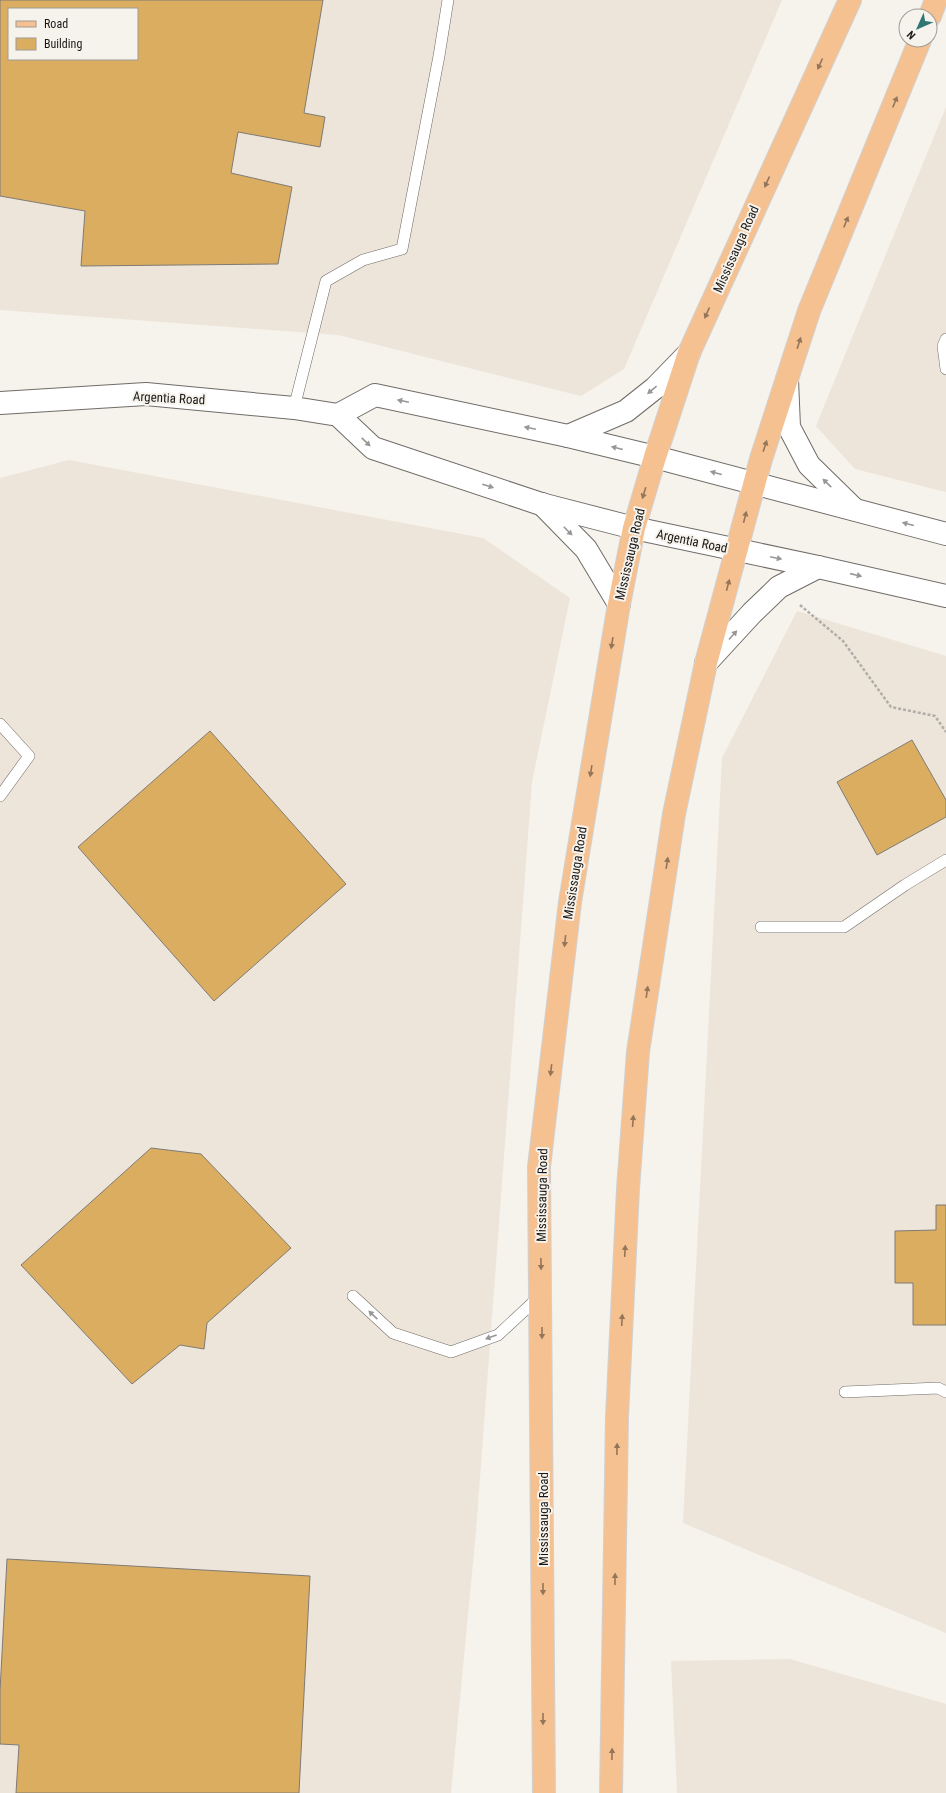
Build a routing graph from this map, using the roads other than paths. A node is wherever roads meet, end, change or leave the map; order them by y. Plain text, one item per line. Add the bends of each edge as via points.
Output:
1 (448, 0) edge
2 (850, 0) edge
3 (917, 48) edge
4 (946, 339) edge
5 (690, 353) junction
6 (946, 369) edge
7 (787, 380) junction
8 (0, 403) edge
9 (294, 408) junction
10 (338, 415) junction
11 (568, 436) junction
12 (655, 457) junction
13 (754, 483) junction
14 (541, 504) junction
15 (855, 510) junction
16 (634, 528) junction
17 (946, 534) edge
18 (737, 550) junction
19 (818, 567) junction
20 (946, 596) edge
21 (619, 604) junction
22 (706, 664) junction
23 (0, 724) edge
24 (0, 796) edge
25 (946, 860) edge
26 (761, 927) dead end
27 (542, 1294) junction
28 (353, 1296) dead end
29 (845, 1392) dead end
30 (946, 1392) edge
31 (544, 1793) edge
32 (611, 1793) edge

1 - 9 lane via 402,249 363,260 326,281
2 -> 5 main road, Mississauga Road
7 -> 3 main road via 809,311
4 - 6 lane via 943,346
5 -> 11 street via 656,388 626,411
5 - 12 main road, Mississauga Road
13 -> 7 main road
15 -> 7 street via 809,465 789,427
8 - 9 street, Argentia Road via 146,394
9 - 10 street, Argentia Road
11 -> 10 street via 375,395
10 -> 14 street, Argentia Road via 373,448
12 -> 11 street
13 -> 12 street
12 -> 16 main road, Mississauga Road
13 - 15 street
18 -> 13 main road
14 - 16 street, Argentia Road
14 -> 21 street via 586,549
17 -> 15 street
16 - 18 street, Argentia Road
16 - 21 main road, Mississauga Road
18 -> 19 street, Argentia Road
22 -> 18 main road
19 -> 20 street, Argentia Road
22 -> 19 street via 779,587
21 -> 27 main road, Mississauga Road via 570,902 540,1167
32 -> 22 main road via 617,1417 628,1189 638,1052 674,814
23 - 24 lane via 29,756
25 - 26 lane via 904,885 844,927
27 -> 28 lane via 498,1335 452,1352 393,1333
27 -> 31 main road, Mississauga Road
29 - 30 lane via 938,1388

